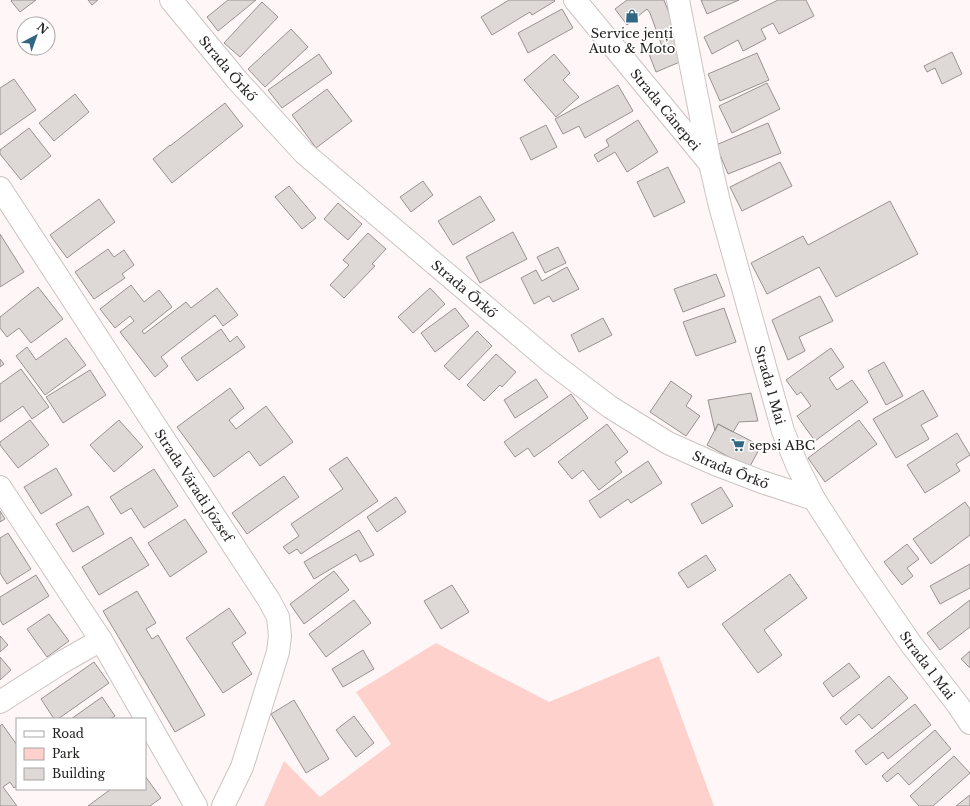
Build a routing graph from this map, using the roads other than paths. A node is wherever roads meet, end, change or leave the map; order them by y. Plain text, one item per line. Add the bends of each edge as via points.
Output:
1 (171, 0) edge
2 (575, 0) edge
3 (678, 0) edge
4 (710, 163) junction
5 (0, 188) edge
6 (0, 487) edge
7 (814, 499) junction
8 (100, 640) junction
9 (0, 702) edge
10 (964, 702) edge
11 (145, 718) edge
12 (146, 720) edge
13 (970, 723) edge
14 (196, 806) edge
15 (223, 806) edge

1 - 7 street, Strada Őrkő via 237,80 304,153 552,363 610,407 668,443 722,467
2 - 4 street, Strada Cânepei
3 - 4 street, Strada 1 Mai
4 - 7 street, Strada 1 Mai via 783,431
5 - 15 street, Strada Váradi József via 278,617 278,652 242,767
6 - 8 street
7 - 10 street, Strada 1 Mai via 903,632
8 - 9 street
8 - 11 street
10 - 13 street, Strada 1 Mai
12 - 14 street

